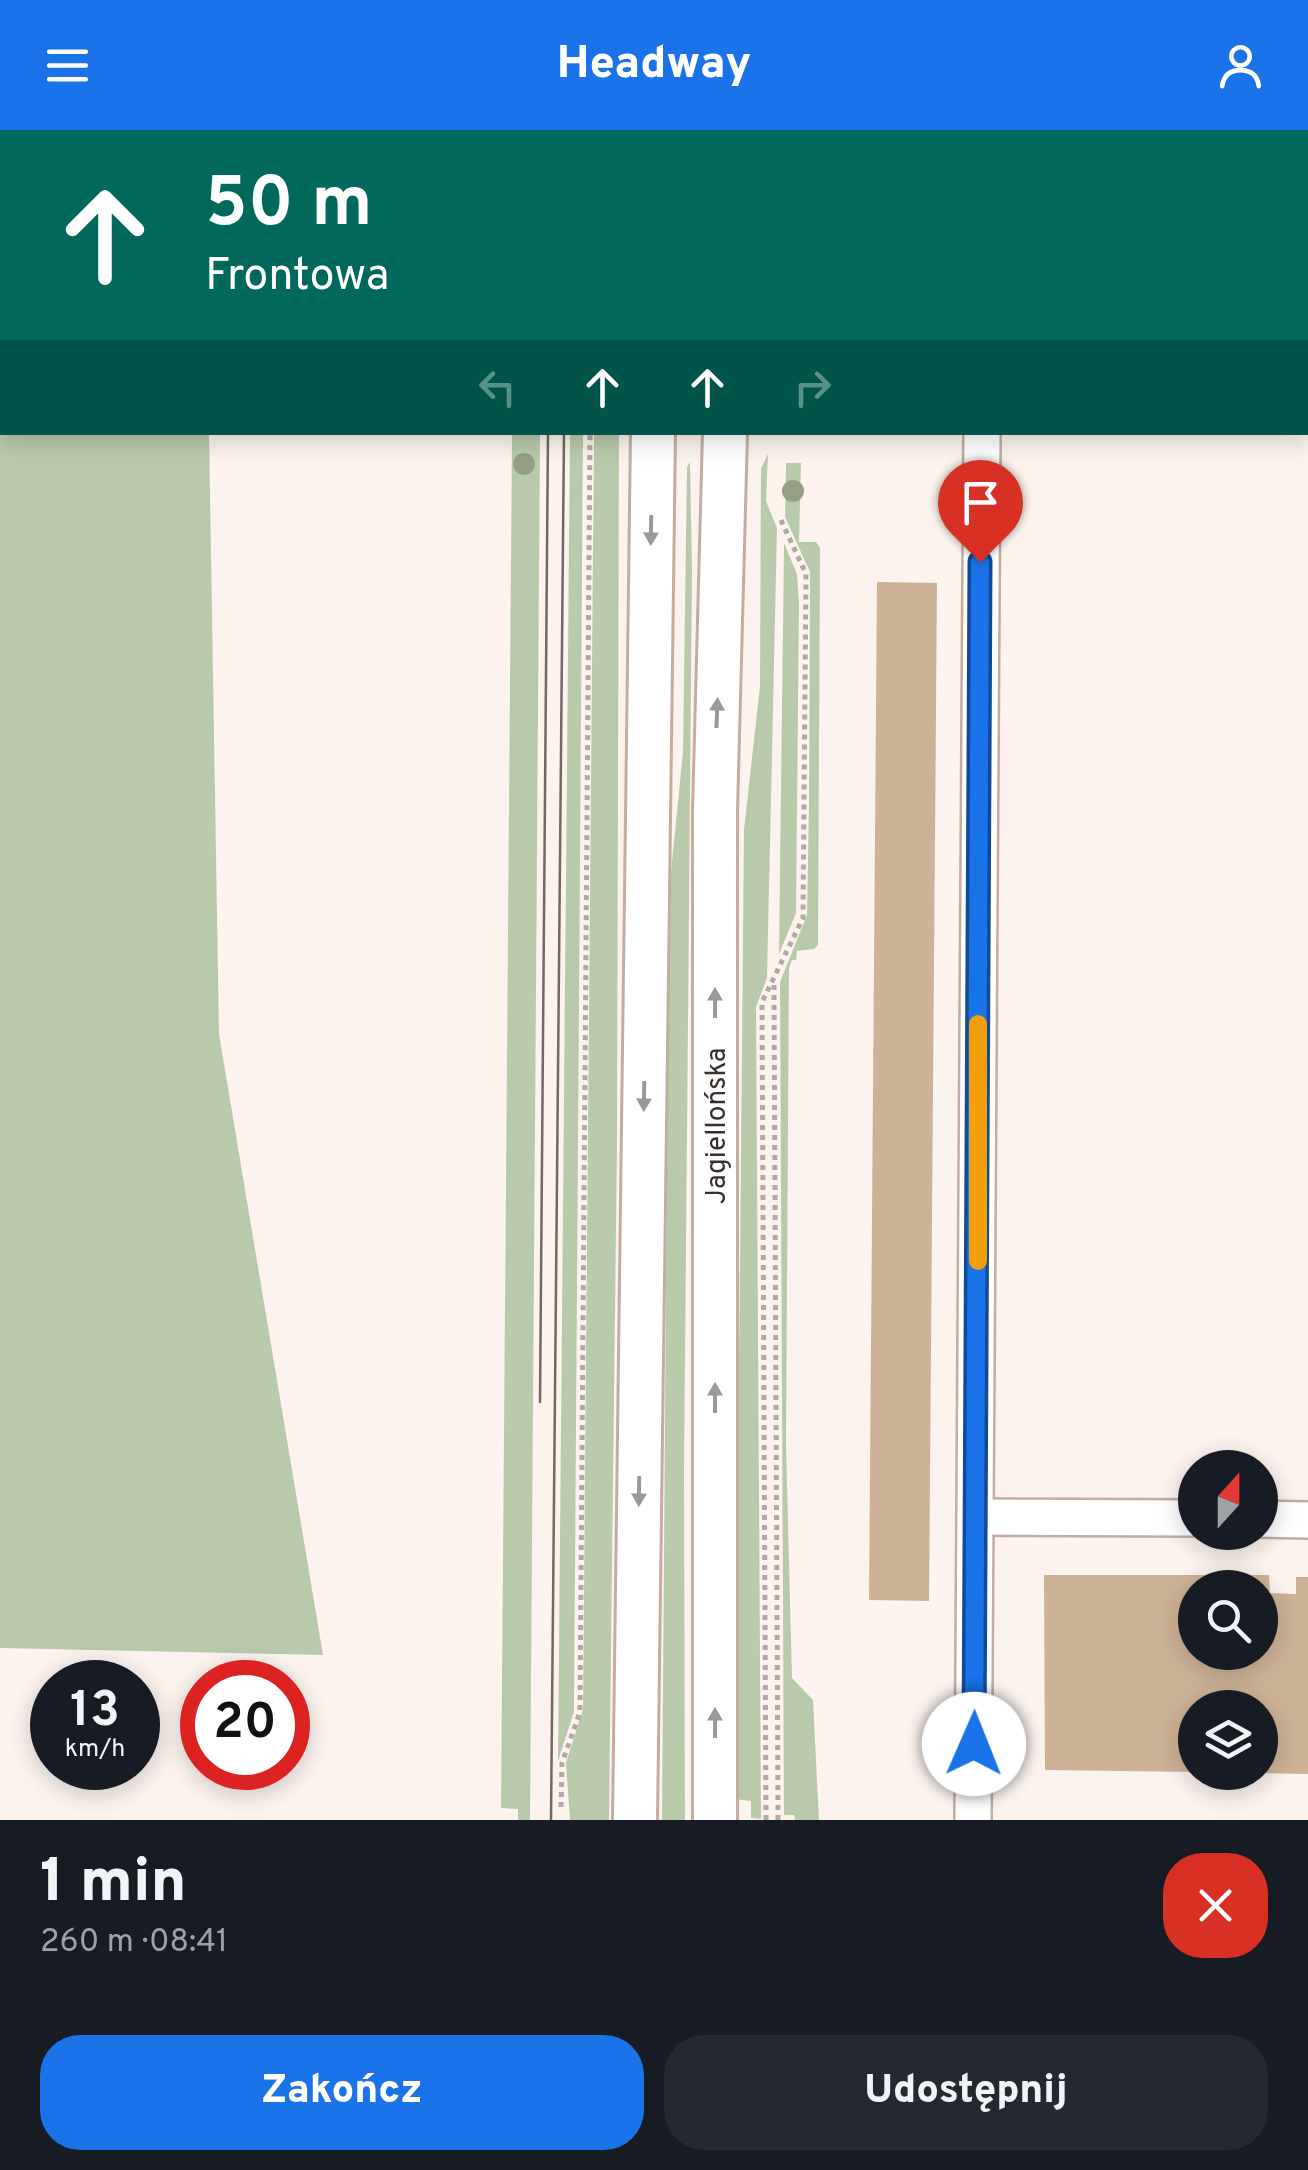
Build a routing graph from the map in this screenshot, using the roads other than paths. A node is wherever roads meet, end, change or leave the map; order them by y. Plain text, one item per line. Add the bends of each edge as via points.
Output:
1 (653, 435) edge
2 (725, 435) edge
3 (982, 435) edge
4 (977, 1517) junction
5 (1178, 1518) edge
6 (1278, 1519) edge
7 (1308, 1520) edge
8 (636, 1820) edge
9 (714, 1820) edge
10 (972, 1820) edge

1 -> 8 main road
9 -> 2 main road, Jagiellońska via 714,811
3 - 4 lane
4 - 5 lane
4 - 10 lane
6 - 7 lane

